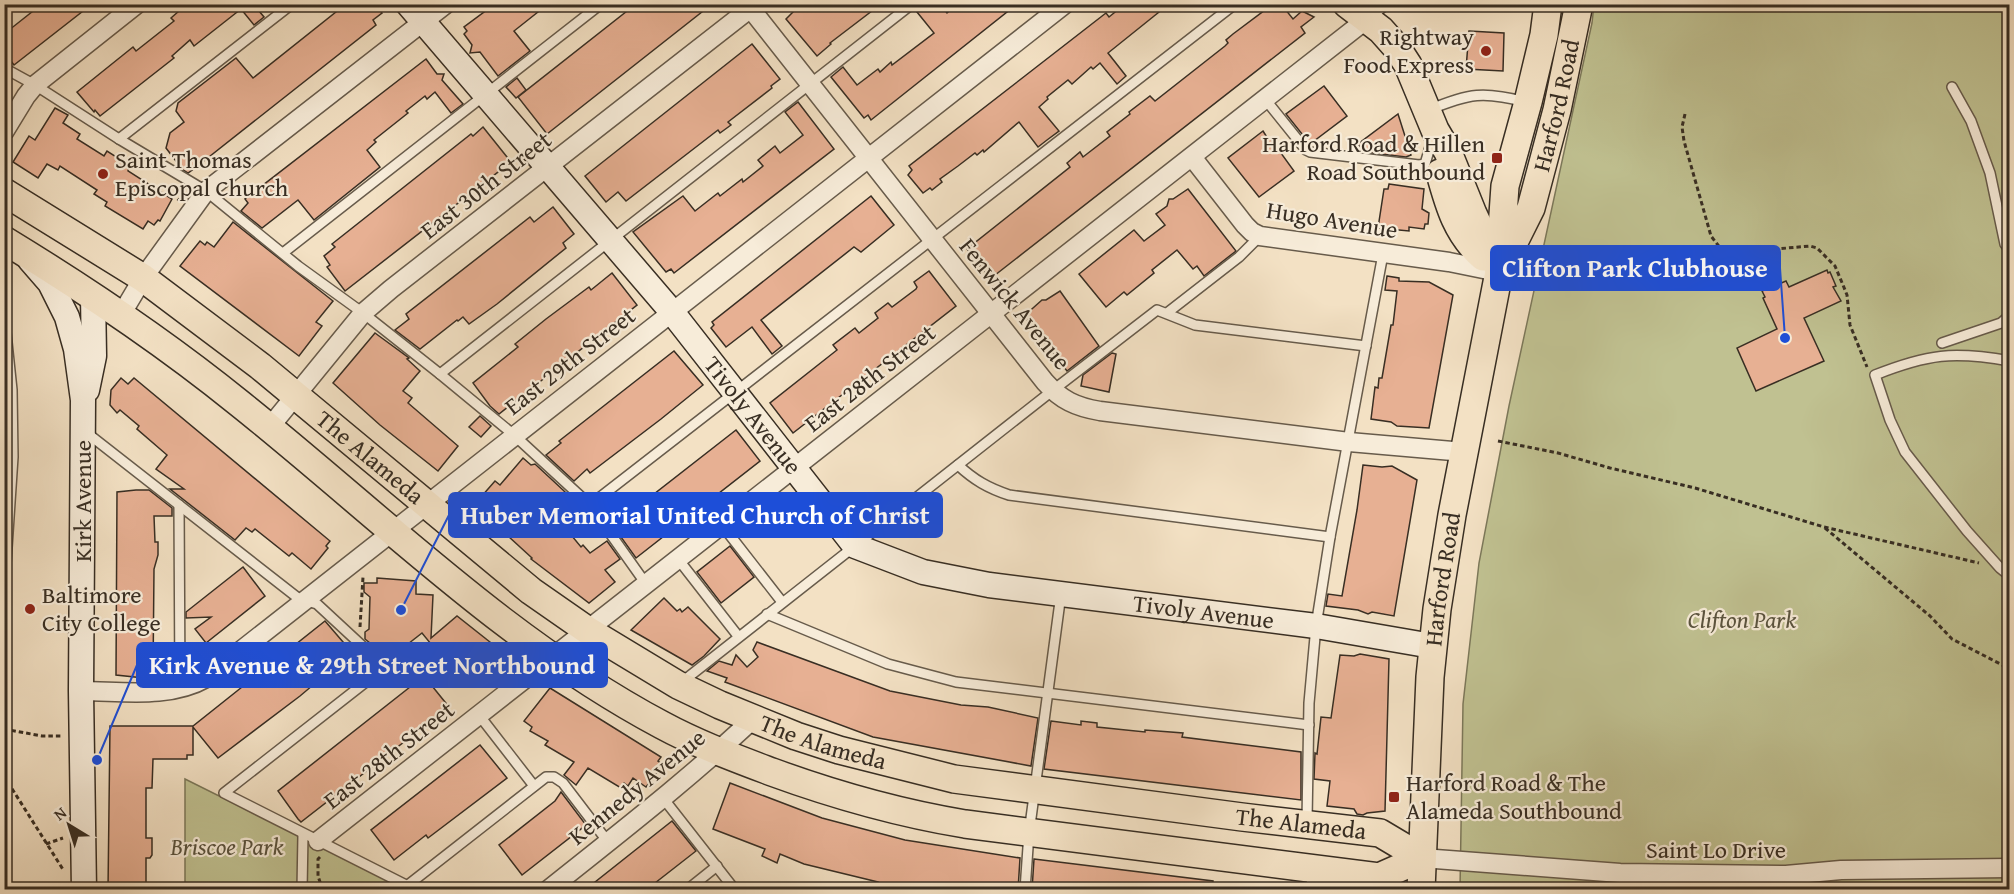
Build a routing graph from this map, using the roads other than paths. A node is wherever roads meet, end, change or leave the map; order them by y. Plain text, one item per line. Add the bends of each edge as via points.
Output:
1 (137, 4) edge
2 (292, 4) edge
3 (446, 4) edge
4 (601, 4) edge
5 (912, 4) edge
6 (1065, 4) edge
7 (1235, 4) edge
8 (1548, 4) edge
9 (1579, 4) edge
10 (751, 6) edge
11 (1367, 9) edge
12 (416, 13) edge
13 (4, 68) edge
14 (35, 85) junction
15 (810, 85) junction
16 (1952, 87) dead end
17 (485, 95) junction
18 (1265, 99) junction
19 (1528, 102) junction
20 (1431, 120) junction
21 (4, 132) edge
22 (119, 139) junction
23 (1192, 157) junction
24 (868, 159) junction
25 (548, 168) junction
26 (1456, 171) junction
27 (1505, 186) junction
28 (206, 191) junction
29 (4, 192) edge
30 (67, 229) junction
31 (1260, 236) junction
32 (932, 239) junction
33 (4, 240) edge
34 (611, 241) junction
35 (2010, 251) edge
36 (283, 253) junction
37 (1383, 254) junction
38 (1499, 272) junction
39 (143, 278) junction
40 (93, 296) junction
41 (672, 312) junction
42 (1167, 313) junction
43 (4, 314) edge
44 (363, 314) junction
45 (991, 314) junction
46 (121, 315) junction
47 (2010, 315) edge
48 (1942, 343) dead end
49 (1366, 346) junction
50 (94, 356) junction
51 (2010, 361) edge
52 (440, 374) junction
53 (1052, 391) junction
54 (735, 392) junction
55 (296, 394) junction
56 (83, 400) junction
57 (269, 428) junction
58 (83, 429) junction
59 (514, 435) junction
60 (1349, 442) junction
61 (1464, 452) junction
62 (958, 465) junction
63 (794, 468) junction
64 (426, 504) junction
65 (179, 505) junction
66 (590, 505) junction
67 (722, 525) junction
68 (393, 531) junction
69 (1330, 537) junction
70 (855, 546) junction
71 (678, 560) junction
72 (2010, 576) edge
73 (646, 584) junction
74 (4, 593) edge
75 (1061, 593) junction
76 (306, 600) junction
77 (782, 602) junction
78 (767, 614) junction
79 (1316, 626) junction
80 (587, 630) junction
81 (738, 636) junction
82 (1432, 646) junction
83 (552, 658) junction
84 (678, 685) junction
85 (180, 689) junction
86 (81, 691) junction
87 (1048, 693) junction
88 (479, 715) junction
89 (753, 719) junction
90 (1309, 725) junction
91 (719, 752) junction
92 (534, 786) junction
93 (1035, 789) junction
94 (663, 798) junction
95 (1307, 824) junction
96 (1029, 833) junction
97 (608, 842) junction
98 (314, 844) junction
99 (1422, 858) junction
100 (717, 866) junction
101 (2010, 868) edge
102 (1311, 879) edge
103 (75, 882) edge
104 (412, 887) edge
105 (302, 890) edge
106 (548, 890) edge
107 (687, 890) edge
108 (735, 890) edge
109 (1024, 890) edge
110 (1421, 890) edge

1 - 14 street
2 - 22 lane
3 - 12 street
4 - 17 lane
5 - 15 lane
6 - 24 street, East 29th Street
7 - 32 lane
8 - 19 main road, Harford Road
9 - 38 main road, Harford Road via 1532,208
10 - 15 street, Fenwick Avenue
10 - 25 street, East 30th Street
11 - 18 street, East 28th Street
11 - 20 main road via 1397,48 1416,81
12 - 17 street, Tivoly Avenue
12 - 28 street
13 - 14 lane
14 - 21 street
14 - 22 lane
15 - 24 street, Fenwick Avenue
15 - 34 lane
16 - 35 lane via 1971,121 1990,173 2005,244
17 - 25 street, Tivoly Avenue
17 - 36 lane
18 - 20 lane via 1310,152 1425,164
18 - 23 street, East 28th Street
19 - 20 lane via 1485,94 1455,99
19 - 27 main road, Harford Road
20 - 26 main road
20 - 38 main road via 1436,155 1454,219 1463,236
22 - 28 lane
23 - 31 street, Hugo Avenue via 1245,225
23 - 45 street, East 28th Street
24 - 32 street, Fenwick Avenue
24 - 41 street, East 29th Street
25 - 34 street, Tivoly Avenue
25 - 44 street, East 30th Street
26 - 27 main road via 1476,189
26 - 38 main road
27 - 38 main road, Harford Road
28 - 36 lane
28 - 39 street
29 - 30 main road, The Alameda
30 - 39 main road, The Alameda
30 - 40 main road via 89,264
31 - 37 street, Hugo Avenue
31 - 42 lane
32 - 45 street, Fenwick Avenue
32 - 54 lane
33 - 40 main road, The Alameda
33 - 56 street, Kirk Avenue via 36,266 58,298 71,328
34 - 41 street, Tivoly Avenue
34 - 52 lane
36 - 44 lane
37 - 38 street, Hugo Avenue
37 - 49 lane
38 - 61 main road, Harford Road
39 - 46 street
39 - 55 main road, The Alameda
40 - 46 main road, The Alameda
40 - 50 street, Kirk Avenue
41 - 54 street, Tivoly Avenue
41 - 59 street, East 29th Street
42 - 49 lane via 1195,325
42 - 53 lane via 1157,310
43 - 74 lane via 12,390 13,457
44 - 52 lane
44 - 55 street, East 30th Street
45 - 53 street, Fenwick Avenue
45 - 63 street, East 28th Street
46 - 50 street, Kirk Avenue
46 - 57 main road, The Alameda
47 - 48 lane via 2001,323
49 - 60 lane
50 - 56 street, Kirk Avenue
51 - 72 lane via 1944,355 1875,375 1905,452 1967,531
52 - 59 lane
53 - 60 street, Fenwick Avenue via 1080,408
53 - 62 lane
54 - 63 street, Tivoly Avenue
54 - 66 lane
55 - 57 street, East 30th Street
55 - 64 main road, The Alameda
56 - 58 street, Kirk Avenue
57 - 68 main road, The Alameda
58 - 65 lane
58 - 86 street, Kirk Avenue
59 - 64 street, East 29th Street
59 - 66 lane
60 - 61 street, Fenwick Avenue
60 - 69 lane
61 - 82 main road, Harford Road
62 - 69 lane via 972,479 1009,495
62 - 70 lane
63 - 67 street, East 28th Street
63 - 70 street, Tivoly Avenue
64 - 68 street, East 29th Street
64 - 80 main road, The Alameda via 531,591
65 - 76 lane via 298,598
65 - 85 lane
66 - 73 lane
67 - 71 street, East 28th Street
67 - 77 lane
68 - 76 street, East 29th Street
68 - 83 main road, The Alameda
69 - 79 lane
70 - 75 street, Tivoly Avenue via 923,572
70 - 77 lane
71 - 73 street, East 28th Street
71 - 81 lane
73 - 80 street, East 28th Street
75 - 79 street, Tivoly Avenue
75 - 87 lane
76 - 85 street, East 29th Street via 206,678
76 - 98 lane via 317,604 385,667 224,793
77 - 78 lane
78 - 81 lane
78 - 87 lane via 888,664 956,682
79 - 82 street, Tivoly Avenue
79 - 90 lane
80 - 83 street, East 28th Street
80 - 84 main road, The Alameda
81 - 84 lane
82 - 99 main road, Harford Road
83 - 88 street, East 28th Street
83 - 91 main road, The Alameda via 662,725
84 - 89 main road, The Alameda
85 - 86 street, East 29th Street
86 - 103 street, Kirk Avenue
87 - 90 lane
87 - 93 lane
88 - 92 lane
88 - 98 street, East 28th Street
89 - 91 street, Kennedy Avenue
89 - 93 main road, The Alameda via 873,760 954,779
90 - 95 lane
91 - 94 street, Kennedy Avenue
91 - 96 main road, The Alameda via 820,789 912,814
92 - 97 lane via 546,777 563,783
92 - 104 lane
93 - 95 main road, The Alameda
93 - 96 lane
94 - 97 street, Kennedy Avenue
94 - 100 lane
95 - 99 main road, The Alameda via 1380,833
96 - 102 main road, The Alameda
96 - 109 lane
97 - 106 street, Kennedy Avenue
98 - 104 lane
98 - 105 lane
99 - 101 street, Saint Lo Drive via 1644,873 1786,875 1841,870
99 - 102 main road, The Alameda via 1379,877
99 - 110 main road, Harford Road
100 - 107 lane
100 - 108 lane

